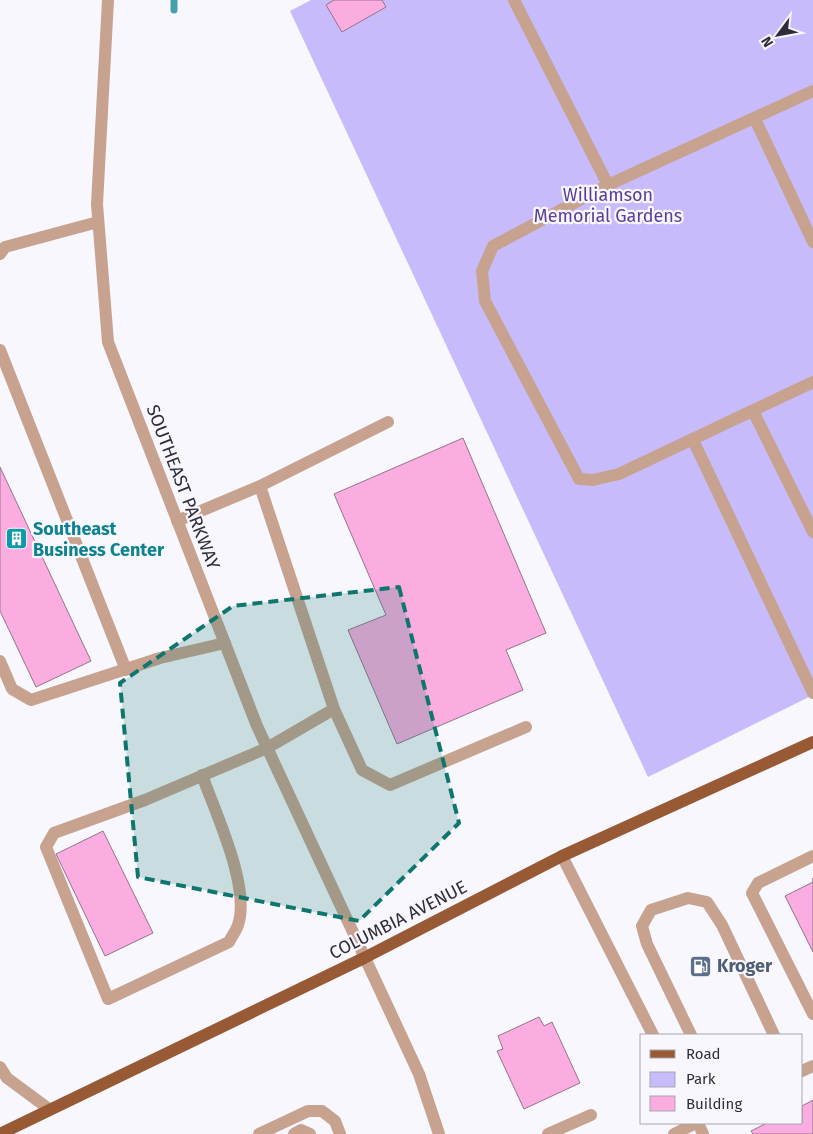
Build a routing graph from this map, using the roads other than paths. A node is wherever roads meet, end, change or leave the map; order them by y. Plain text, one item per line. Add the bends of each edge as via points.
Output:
1 (108, 0) edge
2 (514, 0) edge
3 (813, 91) edge
4 (755, 119) junction
5 (608, 184) junction
6 (98, 222) junction
7 (813, 242) edge
8 (0, 254) edge
9 (0, 350) edge
10 (813, 382) edge
11 (753, 411) junction
12 (388, 422) dead end
13 (692, 440) junction
14 (260, 486) junction
15 (177, 521) junction
16 (813, 532) edge
17 (225, 643) junction
18 (0, 661) edge
19 (126, 670) junction
20 (813, 693) edge
21 (334, 709) junction
22 (526, 727) dead end
23 (813, 742) edge
24 (266, 748) junction
25 (202, 774) junction
26 (562, 856) junction
27 (813, 856) edge
28 (364, 958) junction
29 (813, 1014) edge
30 (772, 1033) edge
31 (652, 1034) edge
32 (691, 1034) edge
33 (0, 1067) edge
34 (49, 1109) junction
35 (592, 1114) dead end
36 (695, 1124) edge
37 (0, 1134) edge
38 (258, 1134) edge
39 (294, 1134) edge
40 (310, 1134) edge
41 (340, 1134) edge
42 (439, 1134) edge
43 (548, 1134) edge
44 (674, 1134) edge

1 - 6 street, SOUTHEAST PARKWAY
2 - 5 street
3 - 4 street
4 - 5 street
4 - 7 street
5 - 13 street via 493,246 482,270 485,301 579,479 593,480 619,474
6 - 8 street via 5,247
6 - 15 street, SOUTHEAST PARKWAY via 108,342
9 - 19 street
10 - 11 street
11 - 13 street
11 - 16 street
12 - 14 street
13 - 20 street
14 - 15 street
14 - 21 street
15 - 17 street, SOUTHEAST PARKWAY
17 - 19 street via 160,658
17 - 24 street, SOUTHEAST PARKWAY
18 - 19 street via 12,689 31,700
21 - 22 street via 362,770 390,785
21 - 24 street
23 - 26 main road, COLUMBIA AVENUE
24 - 25 street
24 - 28 street, SOUTHEAST PARKWAY
25 - 25 street via 145,800 54,834 48,841 46,846 108,998 229,942 238,924 241,898 236,870
26 - 28 main road, COLUMBIA AVENUE
26 - 31 street
27 - 29 street via 758,883 752,893
28 - 34 main road, COLUMBIA AVENUE
28 - 42 street, SOUTHEAST PARKWAY via 420,1074
30 - 32 street via 722,925 707,902 688,898 652,910 642,926 647,944
33 - 34 street via 6,1078
34 - 37 main road, COLUMBIA AVENUE
35 - 43 street
36 - 44 street
38 - 41 street via 308,1111 322,1110 335,1121
39 - 40 street via 301,1130

